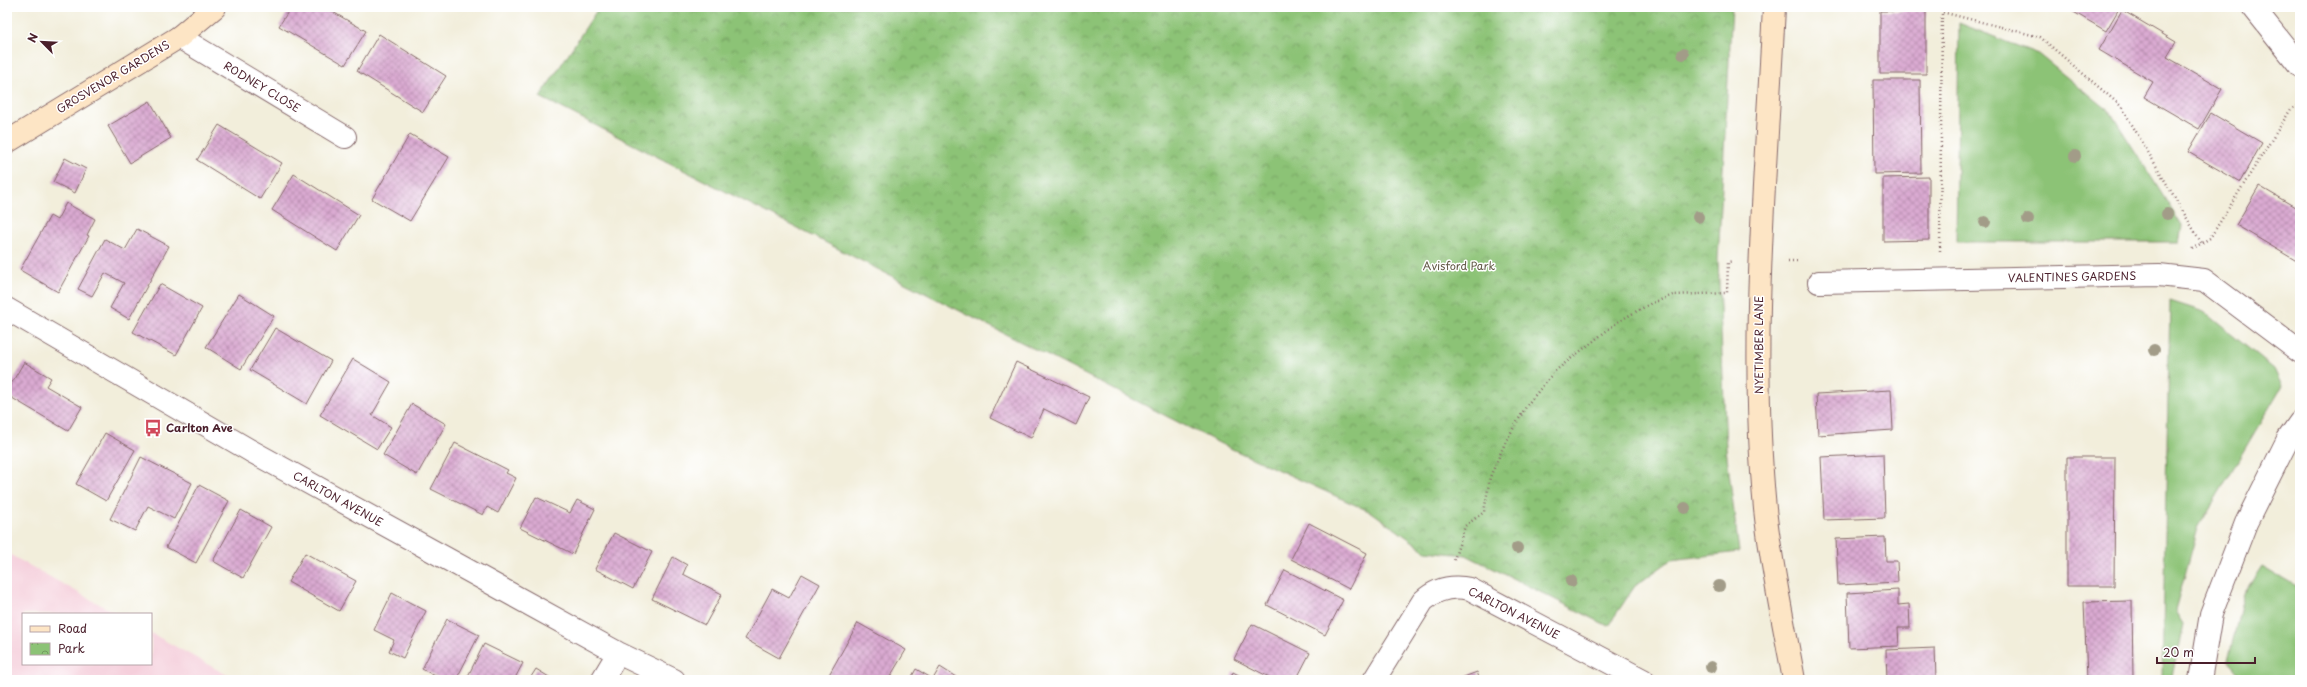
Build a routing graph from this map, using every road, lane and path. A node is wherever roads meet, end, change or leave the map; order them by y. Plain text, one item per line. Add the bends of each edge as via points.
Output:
1 (215, 7) edge
2 (1774, 7) edge
3 (1943, 7) edge
4 (2253, 7) edge
5 (1942, 12) junction
6 (179, 37) junction
7 (2300, 66) edge
8 (2300, 105) edge
9 (345, 137) dead end
10 (7, 142) edge
11 (2210, 238) dead end
12 (2202, 244) dead end
13 (1940, 254) dead end
14 (1819, 282) dead end
15 (7, 309) edge
16 (2300, 352) edge
17 (2300, 422) edge
18 (618, 653) junction
19 (602, 680) edge
20 (674, 680) edge
21 (1374, 680) edge
22 (1643, 680) edge
23 (1794, 680) edge
24 (2200, 680) edge

1 - 6 street, GROSVENOR GARDENS
2 - 23 street, NYETIMBER LANE via 1759,277 1760,400 1765,510
3 - 5 path
4 - 7 street
5 - 12 path via 2040,37 2121,106
5 - 13 path
6 - 9 street, RODNEY CLOSE
6 - 10 street, GROSVENOR GARDENS
8 - 11 path via 2291,109
14 - 16 street, VALENTINES GARDENS via 2159,275 2204,280
15 - 18 street, CARLTON AVENUE via 250,451
17 - 24 street via 2288,439 2246,523 2211,614
18 - 19 street
18 - 20 street, CARLTON AVENUE
21 - 22 street, CARLTON AVENUE via 1423,601 1438,590 1461,587 1470,589

